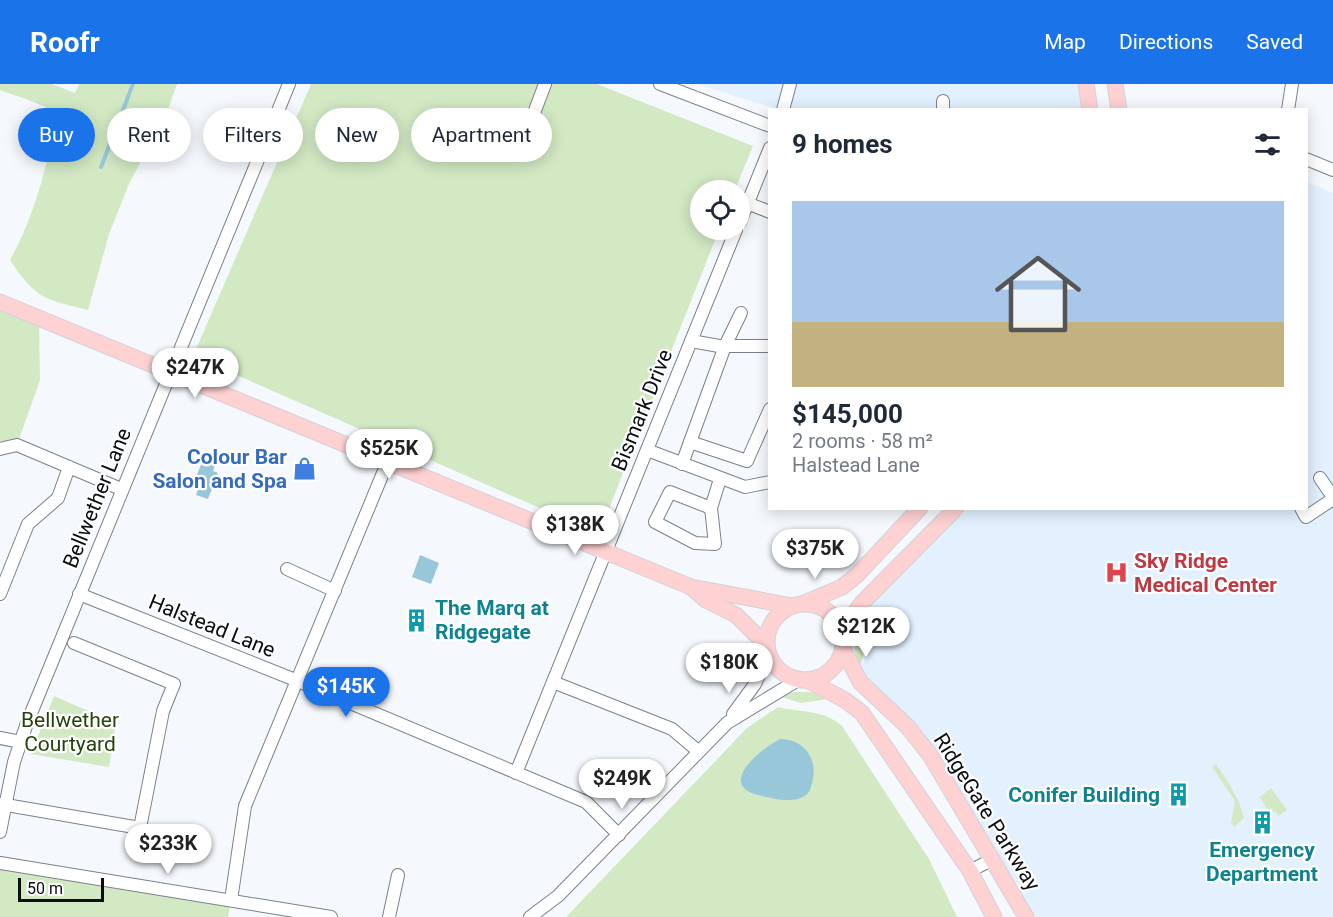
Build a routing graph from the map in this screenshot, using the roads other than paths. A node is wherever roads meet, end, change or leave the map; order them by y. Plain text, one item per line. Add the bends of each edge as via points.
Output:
1 (289, 84) edge
2 (545, 84) edge
3 (660, 84) edge
4 (790, 84) edge
5 (1086, 84) edge
6 (1115, 84) edge
7 (1292, 84) edge
8 (536, 108) edge
9 (784, 108) edge
10 (1090, 108) edge
11 (1119, 108) edge
12 (1288, 108) edge
13 (768, 125) edge
14 (768, 153) edge
15 (1308, 160) edge
16 (1333, 170) edge
17 (750, 196) edge
18 (750, 204) edge
19 (768, 211) edge
20 (732, 240) edge
21 (4, 303) edge
22 (741, 313) dead end
23 (691, 341) junction
24 (725, 346) junction
25 (768, 346) edge
26 (170, 371) junction
27 (768, 414) edge
28 (690, 442) junction
29 (0, 449) edge
30 (647, 450) junction
31 (388, 462) junction
32 (682, 464) junction
33 (69, 467) junction
34 (1320, 478) dead end
35 (720, 479) junction
36 (768, 482) edge
37 (121, 489) junction
38 (1333, 498) edge
39 (711, 508) junction
40 (918, 510) edge
41 (954, 510) edge
42 (1302, 510) edge
43 (606, 551) junction
44 (286, 569) dead end
45 (692, 587) junction
46 (335, 591) junction
47 (0, 594) edge
48 (79, 594) junction
49 (796, 605) junction
50 (74, 643) dead end
51 (843, 643) junction
52 (768, 649) junction
53 (802, 680) junction
54 (298, 681) junction
55 (553, 682) junction
56 (727, 723) junction
57 (0, 738) edge
58 (21, 742) junction
59 (698, 751) junction
60 (516, 773) junction
61 (3, 804) edge
62 (0, 832) edge
63 (619, 835) junction
64 (993, 859) junction
65 (0, 863) edge
66 (970, 871) junction
67 (398, 875) dead end
68 (231, 900) junction
69 (331, 917) edge
70 (389, 917) edge
71 (530, 917) edge
72 (994, 917) edge
73 (1026, 917) edge

1 - 26 street, Bellwether Lane
2 - 8 street
3 - 13 street
4 - 9 street
5 - 10 main road
6 - 11 main road
7 - 12 street
14 - 17 street
15 - 16 street
18 - 19 street
20 - 23 street, Bismark Drive
21 - 26 main road, RidgeGate Parkway
22 - 24 street
23 - 24 street
23 - 30 street, Bismark Drive
24 - 25 street
24 - 28 street
26 - 31 main road, RidgeGate Parkway
26 - 37 street, Bellwether Lane
27 - 28 street via 747,461
28 - 32 street
29 - 33 street via 17,445
30 - 32 street
30 - 43 street, Bismark Drive
31 - 43 main road, RidgeGate Parkway
31 - 46 street
32 - 35 street
33 - 37 street
33 - 47 street via 58,498 28,524
34 - 38 street
35 - 36 street via 745,487
35 - 39 street
37 - 48 street, Bellwether Lane
38 - 42 street via 1306,517
39 - 39 street via 715,544 695,543 655,522 670,492
40 - 49 main road via 842,587
41 - 51 main road via 862,603
43 - 45 main road, RidgeGate Parkway
43 - 55 street, Bismark Drive
44 - 46 street
45 - 49 main road, RidgeGate Parkway
45 - 52 main road, RidgeGate Parkway via 706,600 736,615
46 - 54 street
48 - 54 street, Halstead Lane
48 - 58 street, Bellwether Lane
49 - 51 main road, RidgeGate Parkway via 826,610 838,622
49 - 52 main road via 771,623
50 - 61 street via 174,684 163,711 140,828
51 - 53 main road via 831,670
51 - 64 main road, RidgeGate Parkway via 860,682 908,726 930,755
52 - 53 main road, RidgeGate Parkway via 782,672
52 - 56 street via 755,684
53 - 56 street
53 - 66 main road, RidgeGate Parkway via 845,700 862,713
54 - 60 street, Halstead Lane
54 - 68 street via 245,806
55 - 59 street via 672,729
55 - 60 street, Bismark Drive
56 - 59 street
57 - 58 street
58 - 61 street, Bellwether Lane
59 - 63 street
60 - 63 street, Halstead Lane via 586,802
61 - 62 street, Bellwether Lane
63 - 71 street via 558,896
64 - 66 street
64 - 73 main road, RidgeGate Parkway
65 - 68 street
66 - 72 main road, RidgeGate Parkway
67 - 70 street
68 - 69 street

